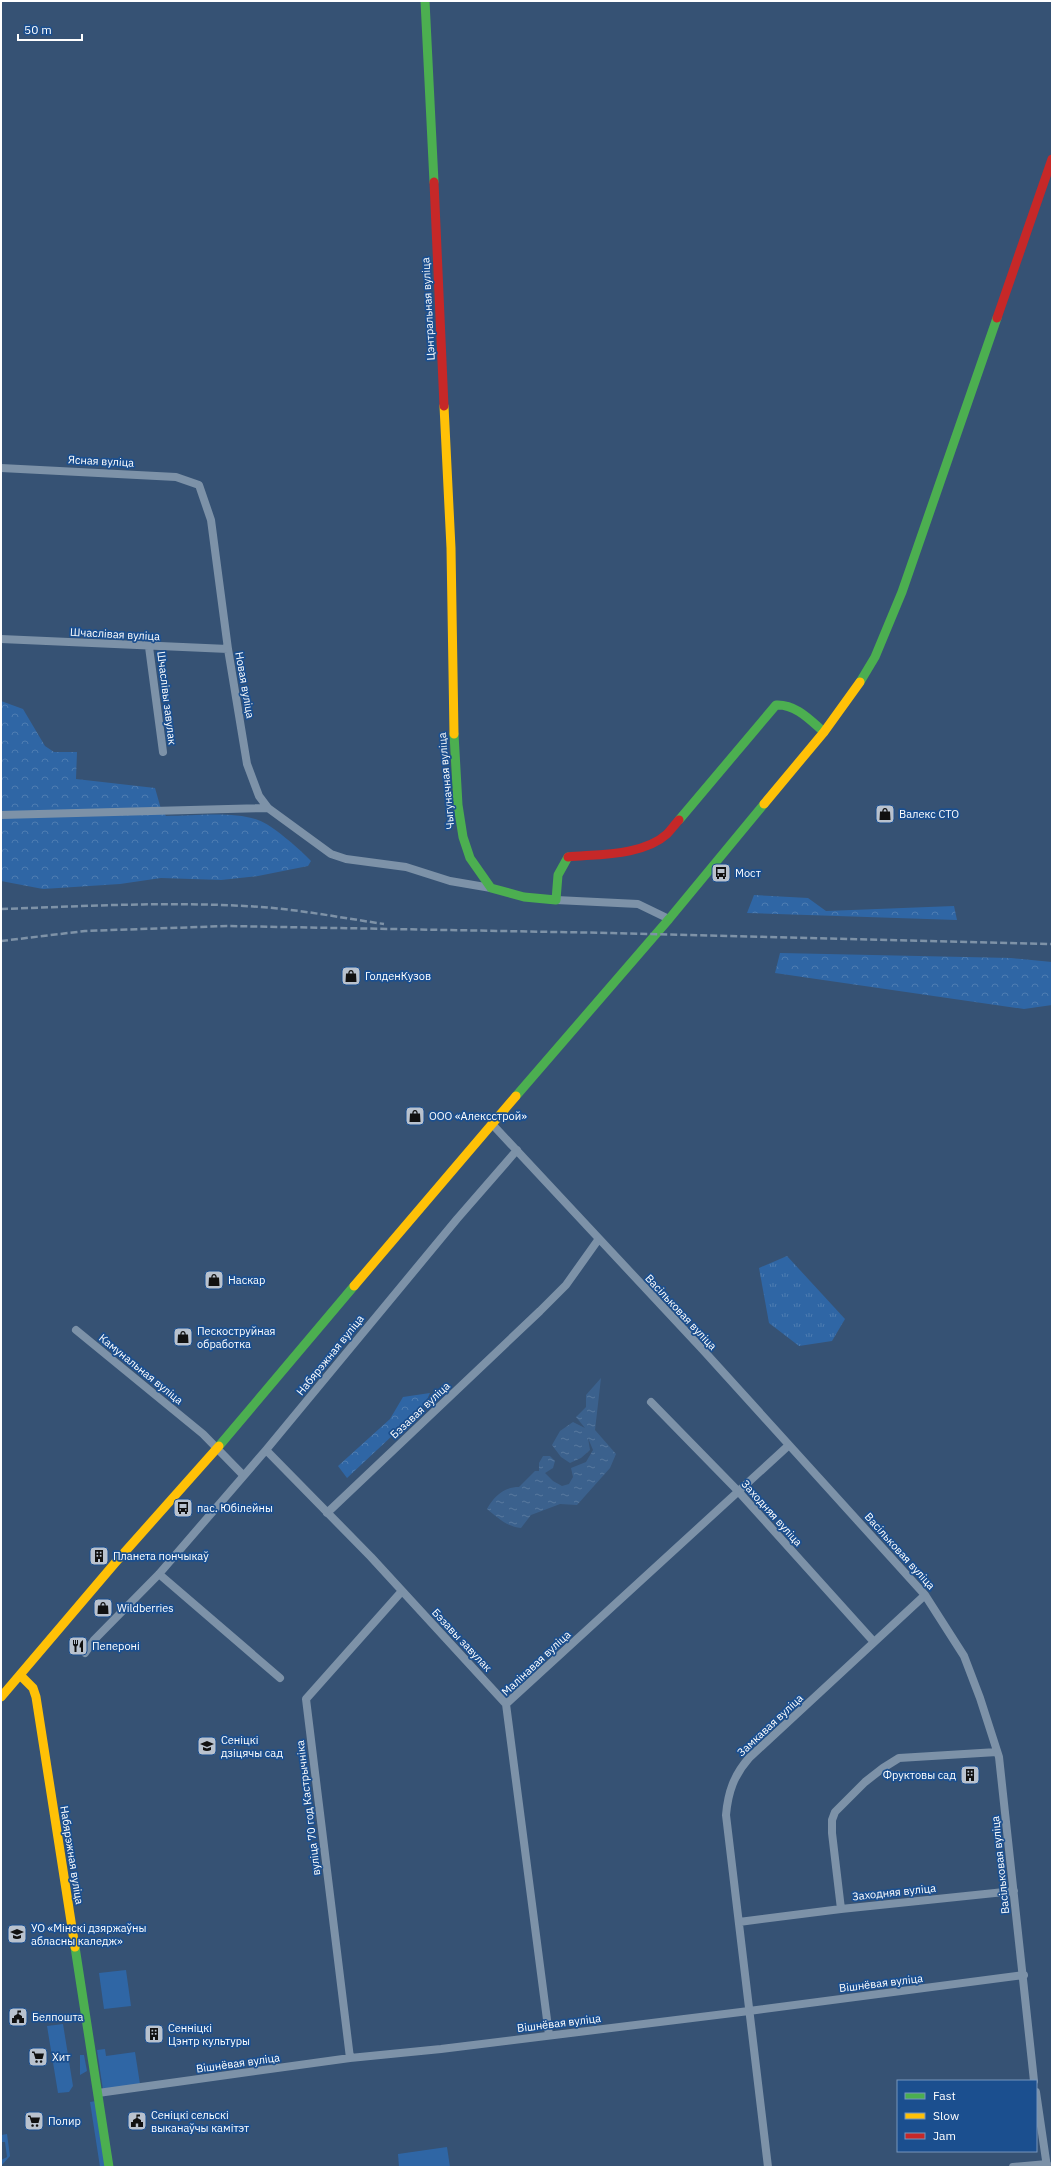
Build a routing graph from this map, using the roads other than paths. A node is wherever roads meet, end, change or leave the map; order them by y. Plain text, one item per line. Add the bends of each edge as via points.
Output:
1 (425, 1) edge
2 (1052, 159) edge
3 (1, 468) edge
4 (199, 485) joint
5 (453, 616) joint
6 (1, 639) edge
7 (149, 647) junction
8 (228, 649) junction
9 (824, 732) junction
10 (163, 752) dead end
11 (268, 808) junction
12 (1, 815) edge
13 (492, 888) junction
14 (556, 900) junction
15 (669, 918) junction
16 (492, 1124) junction
17 (517, 1150) junction
18 (598, 1240) junction
19 (76, 1330) dead end
20 (651, 1402) dead end
21 (789, 1445) junction
22 (217, 1448) junction
23 (266, 1450) junction
24 (242, 1476) junction
25 (738, 1491) junction
26 (327, 1513) junction
27 (159, 1574) junction
28 (402, 1591) junction
29 (926, 1595) junction
30 (874, 1642) junction
31 (85, 1653) dead end
32 (20, 1676) junction
33 (280, 1678) dead end
34 (1, 1697) edge
35 (506, 1704) junction
36 (997, 1752) junction
37 (1014, 1891) junction
38 (841, 1909) junction
39 (739, 1922) junction
40 (1024, 1975) junction
41 (749, 2011) junction
42 (549, 2035) junction
43 (350, 2058) junction
44 (1034, 2080) edge
45 (98, 2093) junction
46 (1037, 2099) edge
47 (1047, 2165) edge
48 (109, 2167) edge
49 (768, 2167) edge
50 (1013, 2167) edge

1 - 5 street, Цэнтральная вуліца
2 - 9 street via 894,614 864,677
3 - 4 street, Ясная вуліца via 176,477
4 - 8 street, Новая вуліца via 211,520
5 - 13 street, Чыгуначная вуліца via 458,805 463,837 470,858
6 - 7 street, Шчаслівая вуліца
7 - 8 street, Шчаслівая вуліца
7 - 10 street, Шчаслівы завулак
8 - 11 street, Новая вуліца via 247,764 259,796
9 - 14 street via 790,706 784,703 776,705 666,835 642,847 612,855 568,857 558,875
9 - 15 street
11 - 12 street
11 - 13 street, Новая вуліца via 331,854 346,859 406,867 450,881
13 - 14 street via 524,897
14 - 15 street via 638,904
15 - 16 street
16 - 17 street, Васільковая вуліца
16 - 22 street
17 - 18 street, Васільковая вуліца
17 - 23 street, Набярэжная вуліца
18 - 21 street, Васільковая вуліца
18 - 26 street, Бэзавая вуліца via 566,1285
19 - 22 street, Камунальная вуліца
20 - 25 street, Заходняя вуліца
21 - 25 street, Малінавая вуліца
21 - 29 street, Васільковая вуліца
22 - 24 street, Камунальная вуліца
22 - 32 street
23 - 24 street, Набярэжная вуліца
23 - 26 street
24 - 27 street, Набярэжная вуліца
25 - 30 street, Заходняя вуліца
25 - 35 street, Малінавая вуліца
26 - 28 street
27 - 31 street, Набярэжная вуліца via 94,1640
27 - 33 street
28 - 35 street, Бэзавы завулак
28 - 43 street, вуліца 70 год Кастрычніка via 306,1699
29 - 30 street, Замкавая вуліца
29 - 36 street, Васільковая вуліца via 964,1656
30 - 39 street, Замкавая вуліца via 738,1770 728,1797 726,1815
32 - 34 street
32 - 45 street, Набярэжная вуліца via 32,1688 37,1703
35 - 42 street, Малінавая вуліца
36 - 37 street, Васільковая вуліца
36 - 38 street, Заходняя вуліца via 899,1758 865,1782 835,1812 832,1832
37 - 38 street, Заходняя вуліца
37 - 40 street, Васільковая вуліца
38 - 39 street
39 - 41 street, Замкавая вуліца
40 - 41 street, Вішнёвая вуліца
40 - 44 street, Васільковая вуліца
41 - 42 street, Вішнёвая вуліца
41 - 49 street, Замкавая вуліца
42 - 43 street, Вішнёвая вуліца
43 - 45 street, Вішнёвая вуліца
45 - 48 street, Набярэжная вуліца
46 - 47 street
47 - 50 street

